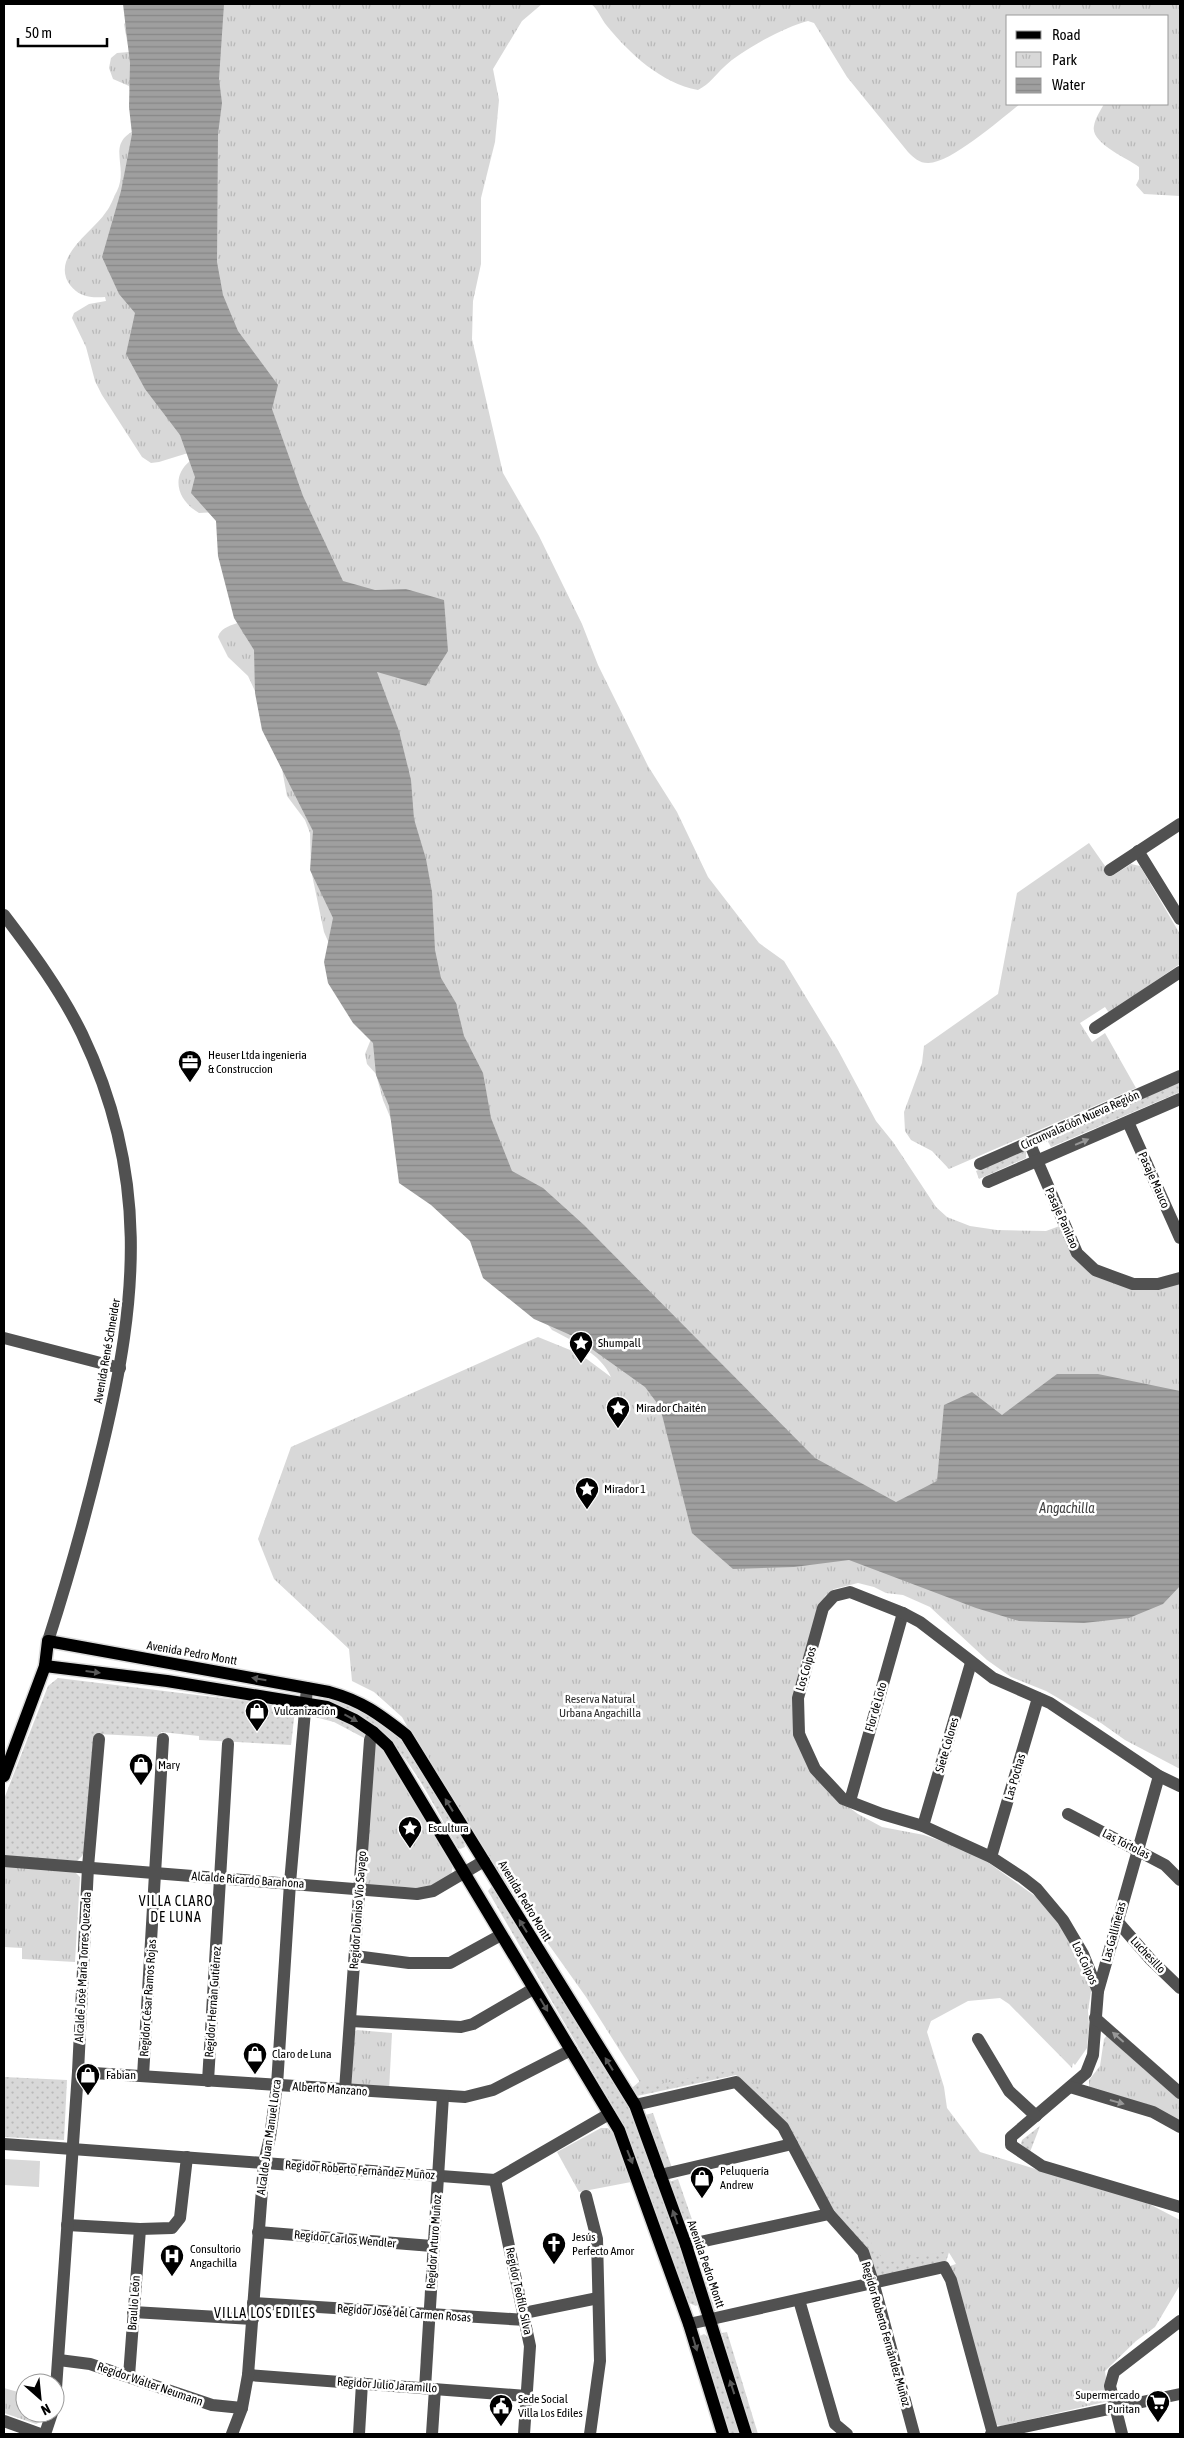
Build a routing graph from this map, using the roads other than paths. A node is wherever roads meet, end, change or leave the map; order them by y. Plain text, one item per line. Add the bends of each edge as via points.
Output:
1 (1180, 824) edge
2 (1138, 851) junction
3 (1110, 870) dead end
4 (4, 915) edge
5 (1180, 919) edge
6 (1180, 972) edge
7 (1095, 1028) dead end
8 (1180, 1076) edge
9 (1180, 1099) edge
10 (1128, 1122) junction
11 (1029, 1142) junction
12 (1037, 1161) junction
13 (980, 1164) dead end
14 (988, 1182) dead end
15 (1180, 1238) edge
16 (1180, 1278) edge
17 (4, 1338) edge
18 (120, 1368) junction
19 (903, 1613) junction
20 (48, 1641) junction
21 (971, 1663) junction
22 (45, 1666) junction
23 (307, 1688) junction
24 (1038, 1698) junction
25 (305, 1703) junction
26 (373, 1732) junction
27 (162, 1739) dead end
28 (99, 1740) dead end
29 (228, 1744) dead end
30 (4, 1776) edge
31 (1160, 1776) junction
32 (1180, 1786) edge
33 (850, 1801) junction
34 (1068, 1814) dead end
35 (923, 1826) junction
36 (1137, 1849) junction
37 (992, 1857) junction
38 (4, 1861) edge
39 (484, 1861) junction
40 (88, 1867) junction
41 (156, 1873) junction
42 (464, 1874) junction
43 (221, 1878) junction
44 (1180, 1880) edge
45 (290, 1883) junction
46 (358, 1890) junction
47 (1117, 1921) junction
48 (502, 1935) junction
49 (355, 1956) junction
50 (533, 1988) junction
51 (1180, 1988) edge
52 (1098, 1991) junction
53 (1095, 2018) junction
54 (350, 2021) junction
55 (978, 2039) dead end
56 (571, 2050) junction
57 (78, 2072) junction
58 (143, 2076) junction
59 (208, 2081) junction
60 (277, 2085) junction
61 (1070, 2087) junction
62 (346, 2090) junction
63 (1180, 2093) edge
64 (443, 2096) junction
65 (635, 2105) junction
66 (608, 2114) junction
67 (1036, 2116) junction
68 (1180, 2127) edge
69 (4, 2144) edge
70 (792, 2144) junction
71 (72, 2149) junction
72 (187, 2157) junction
73 (264, 2163) junction
74 (660, 2175) junction
75 (438, 2176) junction
76 (495, 2180) junction
77 (586, 2196) dead end
78 (1180, 2207) edge
79 (829, 2214) junction
80 (67, 2225) junction
81 (140, 2229) junction
82 (258, 2232) junction
83 (686, 2245) junction
84 (432, 2246) junction
85 (874, 2283) junction
86 (598, 2298) junction
87 (799, 2300) junction
88 (253, 2303) junction
89 (133, 2312) junction
90 (429, 2315) junction
91 (525, 2316) junction
92 (253, 2319) junction
93 (710, 2320) junction
94 (1180, 2321) edge
95 (689, 2324) junction
96 (59, 2360) junction
97 (58, 2373) edge
98 (248, 2375) junction
99 (129, 2376) junction
100 (362, 2383) junction
101 (430, 2388) junction
102 (1180, 2394) edge
103 (526, 2396) junction
104 (242, 2408) junction
105 (1115, 2408) junction
106 (4, 2421) edge
107 (40, 2434) edge
108 (232, 2434) edge
109 (359, 2434) edge
110 (432, 2434) edge
111 (524, 2434) edge
112 (590, 2434) edge
113 (723, 2434) edge
114 (746, 2434) edge
115 (846, 2434) edge
116 (914, 2434) edge
117 (992, 2434) edge
118 (1122, 2434) edge

1 - 2 street
2 - 3 street
2 - 5 street
4 - 18 street, Avenida René Schneider via 68,1008 94,1063 114,1122 127,1182 132,1244 130,1306
6 - 7 street
8 - 11 street, Circunvalación Nueva Región
9 - 10 street, Circunvalación Nueva Región
12 -> 10 street, Circunvalación Nueva Región
10 - 15 street, Pasaje Mauco
11 - 12 street, Pasaje Panitao
11 - 13 street, Circunvalación Nueva Región
12 - 14 street, Circunvalación Nueva Región
12 - 16 street, Pasaje Panitao via 1077,1253 1095,1270 1133,1284 1158,1284
17 - 18 street
18 - 20 street, Avenida René Schneider via 88,1506
19 - 21 street, Los Coipos via 920,1622
19 - 33 street, Flor de Loto
19 - 33 street, Los Coipos via 859,1595 841,1593 828,1601 818,1624 798,1698 799,1734 815,1769 833,1790
20 - 22 main road, Avenida René Schneider
23 -> 20 main road, Avenida Pedro Montt
21 - 24 street, Los Coipos via 993,1678
21 - 35 street, Siete Colores
22 -> 25 main road
22 - 30 main road, Avenida René Schneider
23 - 25 street, Alcalde Juan Manuel Lorca
39 -> 23 main road, Avenida Pedro Montt via 406,1735 352,1698
24 - 31 street, Los Coipos
24 - 37 street, Las Pochas
25 -> 26 main road via 339,1711
25 - 45 street, Alcalde Juan Manuel Lorca
26 - 42 main road via 388,1746
26 - 46 street, Regidor Dioniso Vío Sayago
27 - 41 street, Regidor César Ramos Rojas
28 - 40 street, Alcalde José María Torres Quezada
29 - 43 street, Regidor Hernán Gutiérrez
31 - 32 street, Los Coipos
31 - 36 street, Las Gallinetas
33 - 35 street, Los Coipos
34 - 36 street, Las Tórtolas
35 - 37 street, Los Coipos
36 - 44 street, Las Tórtolas via 1165,1865
36 - 47 street, Las Gallinetas
37 - 52 street, Los Coipos via 1037,1889 1063,1920 1083,1954
38 - 40 street, Alcalde Ricardo Barahona
39 - 42 street, Alcalde Ricardo Barahona
65 -> 39 main road, Avenida Pedro Montt
40 - 41 street, Alcalde Ricardo Barahona
40 - 57 street, Alcalde José María Torres Quezada
41 - 43 street, Alcalde Ricardo Barahona
41 - 58 street, Regidor César Ramos Rojas
42 - 46 street, Alcalde Ricardo Barahona via 434,1891 417,1894
42 - 48 main road
43 - 45 street, Alcalde Ricardo Barahona
43 - 59 street, Regidor Hernán Gutiérrez
45 - 46 street, Alcalde Ricardo Barahona
45 - 60 street, Alcalde Juan Manuel Lorca
46 - 49 street, Regidor Dioniso Vío Sayago
47 - 51 street, Luchesillo
47 - 52 street, Las Gallinetas
48 - 49 street via 450,1963 409,1963
48 - 50 main road
49 - 54 street, Regidor Dioniso Vío Sayago
50 - 54 street via 473,2024 461,2027
50 -> 56 main road
52 - 53 street, Las Gallinetas
53 - 61 street, Las Gallinetas via 1093,2055 1086,2073
63 -> 53 street
54 - 62 street, Regidor Dioniso Vío Sayago
55 - 67 street via 1009,2091
56 - 64 street, Alberto Manzano via 493,2090 465,2097
56 - 66 main road
57 - 58 street, Alberto Manzano
57 - 71 street, Alcalde José María Torres Quezada
58 - 59 street, Alberto Manzano
59 - 60 street, Alberto Manzano
60 - 62 street, Alberto Manzano
60 - 73 street, Alcalde Juan Manuel Lorca
61 - 67 street, Las Gallinetas
61 -> 68 street via 1153,2112
62 - 64 street, Alberto Manzano
64 - 75 street, Regidor Arturo Muñoz
65 - 70 street, Regidor Roberto Fernández Muñoz via 736,2082 783,2128
65 - 74 main road, Avenida Pedro Montt
66 - 76 street
66 -> 95 main road via 619,2130 631,2160
67 - 78 street, Las Gallinetas via 1010,2137 1011,2145 1042,2166
69 - 71 street, Regidor Roberto Fernández Muñoz
70 - 74 street
70 - 79 street, Regidor Roberto Fernández Muñoz
71 - 72 street, Regidor Roberto Fernández Muñoz
71 - 80 street, Alcalde José María Torres Quezada
72 - 73 street, Regidor Roberto Fernández Muñoz
72 - 81 street via 178,2222 168,2229
73 - 75 street, Regidor Roberto Fernández Muñoz
73 - 82 street, Alcalde Juan Manuel Lorca
83 -> 74 main road, Avenida Pedro Montt
75 - 76 street, Regidor Roberto Fernández Muñoz
75 - 84 street, Regidor Arturo Muñoz
76 - 91 street, Regidor Teófilo Silva
77 - 86 street via 597,2239
79 - 83 street
79 - 85 street, Regidor Roberto Fernández Muñoz via 863,2252
80 - 81 street
80 - 96 street, Alcalde José María Torres Quezada
81 - 89 street, Braulio León
82 - 84 street, Regidor Carlos Wendler
82 - 88 street, Alcalde Juan Manuel Lorca
83 - 93 main road, Avenida Pedro Montt
84 - 90 street, Regidor Arturo Muñoz
85 - 87 street
85 - 116 street, Regidor Roberto Fernández Muñoz
85 - 117 street via 944,2267 951,2280
86 - 91 street, Regidor José del Carmen Rosas
86 - 112 street via 600,2361
87 - 93 street
87 - 115 street via 835,2424
88 - 90 street, Regidor José del Carmen Rosas
88 - 92 street, Alcalde Juan Manuel Lorca
89 - 92 street
89 - 99 street, Braulio León
90 - 91 street, Regidor José del Carmen Rosas
90 - 101 street, Regidor Arturo Muñoz
91 - 103 street, Regidor Teófilo Silva via 530,2346
92 - 98 street, Alcalde Juan Manuel Lorca
93 - 95 street
114 -> 93 main road, Avenida Pedro Montt
94 - 105 street via 1114,2372 1110,2386
95 -> 113 main road
96 - 97 street, Alcalde José María Torres Quezada
96 - 99 street, Regidor Walter Neumann via 90,2364
98 - 100 street, Regidor Julio Jaramillo
98 - 104 street, Alcalde Juan Manuel Lorca
99 - 104 street, Regidor Walter Neumann via 212,2405
100 - 101 street, Regidor Julio Jaramillo
100 - 109 street
101 - 103 street, Regidor Julio Jaramillo
101 - 110 street, Regidor Arturo Muñoz
102 - 105 street
103 - 111 street, Regidor Teófilo Silva
104 - 108 street, Alcalde Juan Manuel Lorca
105 - 117 street
105 - 118 street
106 - 107 street

